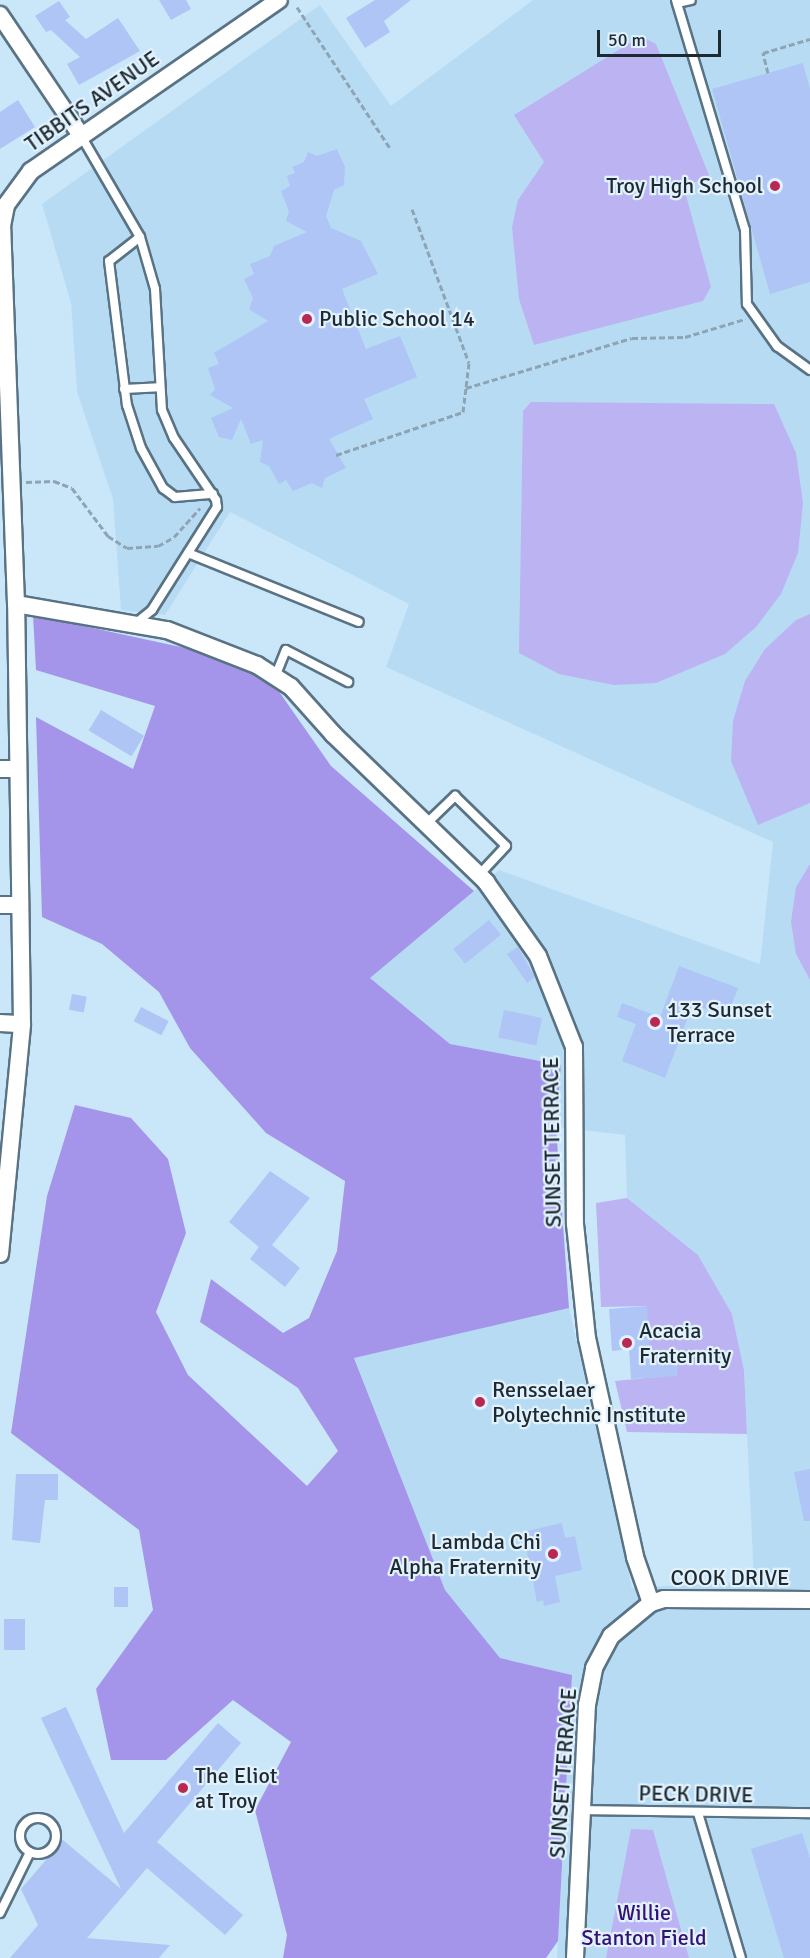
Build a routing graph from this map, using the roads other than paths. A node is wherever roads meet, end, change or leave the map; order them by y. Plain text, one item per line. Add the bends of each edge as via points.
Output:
1 (279, 0) edge
2 (691, 0) edge
3 (677, 1) edge
4 (0, 15) edge
5 (80, 134) junction
6 (140, 237) junction
7 (810, 370) edge
8 (159, 387) junction
9 (124, 389) junction
10 (213, 494) junction
11 (188, 553) junction
12 (16, 604) junction
13 (359, 622) dead end
14 (135, 624) junction
15 (275, 677) junction
16 (348, 682) dead end
17 (0, 769) edge
18 (18, 769) junction
19 (425, 825) junction
20 (479, 875) junction
21 (0, 905) edge
22 (20, 905) junction
23 (0, 1023) edge
24 (22, 1024) junction
25 (7, 1139) edge
26 (0, 1254) edge
27 (810, 1600) edge
28 (651, 1603) junction
29 (581, 1810) junction
30 (698, 1813) junction
31 (810, 1813) edge
32 (30, 1852) junction
33 (0, 1913) edge
34 (575, 1958) edge
35 (741, 1958) edge

1 - 5 street, TIBBITS AVENUE
2 - 3 lane
3 - 7 lane via 745,230 747,304 777,346
4 - 5 street
5 - 6 lane
5 - 12 street, TIBBITS AVENUE via 16,188 2,226
6 - 8 lane via 155,289
6 - 9 lane via 109,261
8 - 9 lane
8 - 10 lane via 174,438
9 - 10 lane via 141,448 163,488 176,497
10 - 11 lane via 217,507
11 - 13 lane
11 - 14 lane via 152,610
12 - 14 street, SUNSET TERRACE
12 - 18 street, TIBBITS AVENUE
14 - 15 street, SUNSET TERRACE via 213,644
15 - 16 lane via 286,650
15 - 19 street, SUNSET TERRACE via 291,687
17 - 18 street
18 - 22 street, TIBBITS AVENUE
19 - 20 street, SUNSET TERRACE
19 - 20 lane via 455,796 506,846
20 - 28 street, SUNSET TERRACE via 538,956 574,1047 575,1224 587,1338 635,1557
21 - 22 street
22 - 24 street, TIBBITS AVENUE
23 - 24 street
24 - 25 street, TIBBITS AVENUE
25 - 26 street, TIBBITS AVENUE
27 - 28 street, COOK DRIVE via 675,1598
28 - 29 street, SUNSET TERRACE via 611,1636 594,1668
29 - 30 lane, PECK DRIVE
29 - 34 street, SUNSET TERRACE
30 - 31 lane, PECK DRIVE
30 - 35 lane
32 - 32 lane via 42,1854 55,1842 55,1830 47,1821 36,1818 22,1828 22,1844
32 - 33 lane

